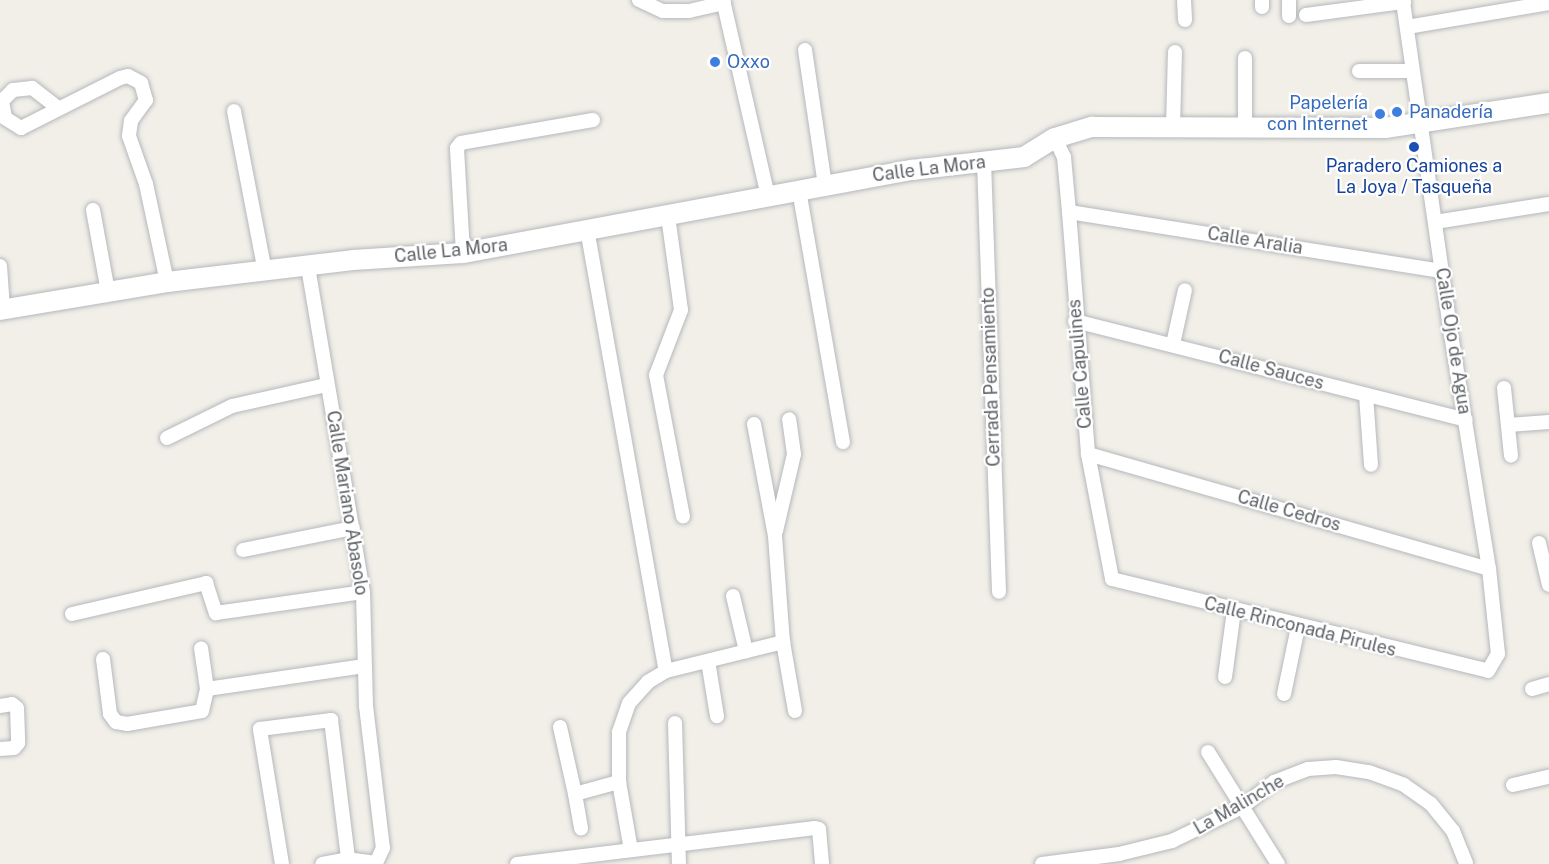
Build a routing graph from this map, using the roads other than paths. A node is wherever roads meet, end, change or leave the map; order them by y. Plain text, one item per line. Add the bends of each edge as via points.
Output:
1 (639, 0) edge
2 (1184, 0) edge
3 (1289, 0) edge
4 (1403, 1) edge
5 (723, 2) edge
6 (1549, 3) edge
7 (1306, 15) dead end
8 (1289, 16) dead end
9 (1185, 20) dead end
10 (1407, 27) junction
11 (805, 50) dead end
12 (1175, 52) dead end
13 (1245, 58) dead end
14 (1359, 71) dead end
15 (1412, 71) junction
16 (1549, 103) edge
17 (58, 108) dead end
18 (234, 111) dead end
19 (593, 120) dead end
20 (1421, 124) junction
21 (1173, 127) junction
22 (1245, 127) junction
23 (1056, 138) junction
24 (984, 162) junction
25 (825, 185) junction
26 (798, 190) junction
27 (768, 197) junction
28 (1549, 204) edge
29 (93, 210) dead end
30 (1069, 212) junction
31 (668, 216) junction
32 (1435, 222) junction
33 (586, 229) junction
34 (464, 253) junction
35 (0, 266) edge
36 (308, 267) junction
37 (1441, 271) junction
38 (265, 272) junction
39 (167, 282) junction
40 (1185, 290) dead end
41 (108, 292) junction
42 (2, 310) edge
43 (1076, 321) junction
44 (1173, 344) junction
45 (326, 385) junction
46 (1504, 388) dead end
47 (1366, 395) junction
48 (789, 418) dead end
49 (1466, 420) junction
50 (1549, 422) edge
51 (754, 424) dead end
52 (1508, 425) junction
53 (167, 438) dead end
54 (843, 442) dead end
55 (1088, 454) junction
56 (1511, 456) dead end
57 (1371, 465) dead end
58 (683, 516) dead end
59 (353, 528) junction
60 (775, 536) junction
61 (1539, 543) dead end
62 (243, 550) dead end
63 (1490, 569) junction
64 (1122, 583) joint
65 (1549, 585) edge
66 (363, 592) junction
67 (999, 592) dead end
68 (733, 596) dead end
69 (1234, 610) junction
70 (72, 614) dead end
71 (1298, 627) junction
72 (783, 642) junction
73 (201, 648) dead end
74 (746, 651) junction
75 (103, 659) dead end
76 (708, 661) junction
77 (364, 666) junction
78 (666, 671) junction
79 (1479, 671) joint
80 (1225, 677) dead end
81 (1549, 684) edge
82 (207, 689) junction
83 (1532, 689) dead end
84 (1284, 693) dead end
85 (0, 706) edge
86 (795, 711) dead end
87 (717, 716) dead end
88 (675, 723) dead end
89 (560, 727) dead end
90 (0, 749) edge
91 (1208, 752) dead end
92 (1549, 777) edge
93 (619, 782) junction
94 (1513, 785) dead end
95 (575, 794) junction
96 (1242, 807) junction
97 (581, 828) dead end
98 (678, 844) junction
99 (632, 850) junction
100 (348, 859) junction
101 (558, 861) edge
102 (377, 863) edge
103 (282, 864) edge
104 (322, 864) edge
105 (517, 864) edge
106 (679, 864) edge
107 (822, 864) edge
108 (1042, 864) edge
109 (1278, 864) edge
110 (1466, 864) edge

1 - 5 street via 663,11 689,11
2 - 9 street
3 - 8 street
4 - 7 street
4 - 10 street, Calle Ojo de Agua
5 - 27 street
6 - 10 street
10 - 15 street, Calle Ojo de Agua
11 - 25 street
12 - 21 street
13 - 22 street
14 - 15 street
15 - 20 street, Calle Ojo de Agua
16 - 20 street, Calle La Mora
17 - 39 street via 120,78 128,76 141,83 146,100 131,122 129,136 146,184
18 - 38 street
19 - 34 street via 461,143 457,148
20 - 22 street, Calle La Mora via 1385,128
20 - 32 street, Calle Ojo de Agua
21 - 22 street, Calle La Mora
21 - 23 street, Calle La Mora via 1092,127
23 - 24 street, Calle La Mora via 1024,157
23 - 30 street, Calle Capulines via 1064,157
24 - 25 street, Calle La Mora
24 - 67 street, Cerrada Pensamiento
25 - 26 street, Calle La Mora
26 - 27 street, Calle La Mora
26 - 54 street
27 - 31 street, Calle La Mora
28 - 32 street
29 - 41 street
30 - 37 street, Calle Aralia
30 - 43 street, Calle Capulines
31 - 33 street, Calle La Mora
31 - 58 street via 681,310 656,375
32 - 37 street, Calle Ojo de Agua
33 - 34 street, Calle La Mora
33 - 78 street
34 - 36 street, Calle La Mora
35 - 42 street
36 - 38 street, Calle La Mora
36 - 45 street, Calle Mariano Abasolo
37 - 49 street, Calle Ojo de Agua
38 - 39 street, Calle La Mora
39 - 41 street, Calle La Mora
40 - 44 street
41 - 42 street, Calle La Mora
43 - 44 street, Calle Sauces
43 - 55 street, Calle Capulines
44 - 47 street, Calle Sauces
45 - 53 street via 232,406
45 - 59 street, Calle Mariano Abasolo
46 - 52 street
47 - 49 street, Calle Sauces
47 - 57 street
48 - 60 street via 795,454
49 - 63 street, Calle Ojo de Agua
50 - 52 street
51 - 60 street
52 - 56 street
55 - 63 street, Calle Cedros
55 - 64 street, Calle Capulines via 1109,570 1112,579
59 - 62 street
59 - 66 street, Calle Mariano Abasolo
60 - 72 street
61 - 65 street
63 - 79 street, Calle Ojo de Agua via 1498,654 1488,670
64 - 69 street, Calle Rinconada Pirules
66 - 70 street via 216,614 206,583
66 - 77 street, Calle Mariano Abasolo
68 - 74 street
69 - 71 street, Calle Rinconada Pirules
69 - 80 street
71 - 79 street, Calle Rinconada Pirules
71 - 84 street
72 - 74 street
72 - 86 street
73 - 82 street
74 - 76 street
75 - 82 street via 110,714 116,722 189,716 206,705
76 - 78 street
76 - 87 street
77 - 82 street
77 - 102 street, Calle Mariano Abasolo via 383,848
78 - 93 street via 648,682 629,703 619,732
81 - 83 street
85 - 90 street via 12,704 17,708 18,743 14,748
88 - 98 street
89 - 95 street
91 - 96 street
92 - 94 street
93 - 95 street
93 - 99 street
95 - 97 street
96 - 108 street, La Malinche via 1172,841 1119,854
96 - 109 street
96 - 110 street, La Malinche via 1274,782 1308,769 1336,767 1369,772 1404,785 1431,804 1453,831
98 - 99 street
98 - 106 street
98 - 107 street via 815,828 819,830
99 - 101 street
100 - 102 street
100 - 103 street via 331,720 260,729
100 - 104 street
101 - 105 street

